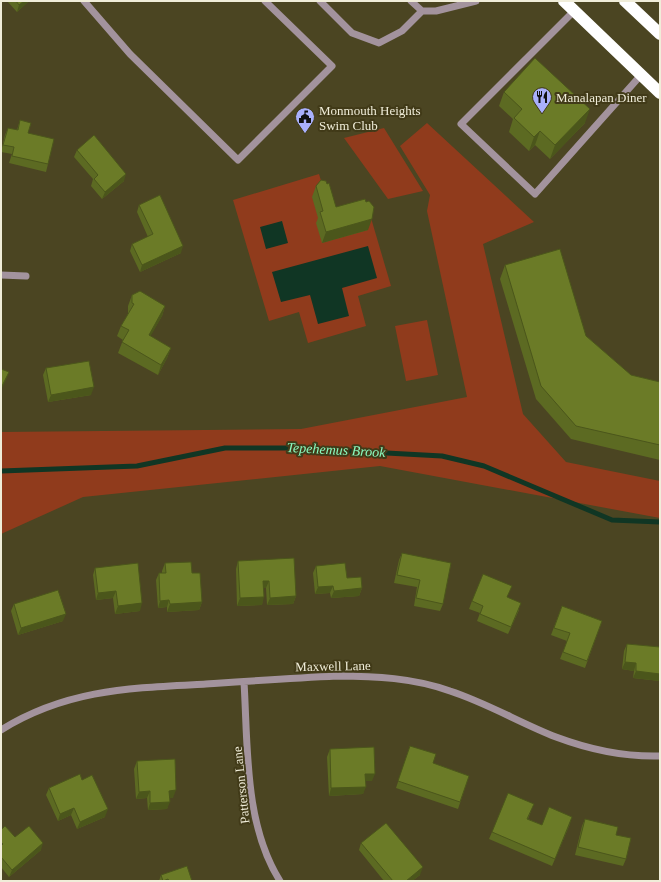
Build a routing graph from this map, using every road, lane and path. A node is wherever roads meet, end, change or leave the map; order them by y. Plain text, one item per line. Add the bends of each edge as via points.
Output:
1 (84, 1) edge
2 (265, 1) edge
3 (320, 1) edge
4 (411, 1) edge
5 (476, 1) edge
6 (564, 1) edge
7 (625, 1) edge
8 (422, 11) junction
9 (574, 11) junction
10 (660, 34) edge
11 (641, 75) junction
12 (660, 93) edge
13 (1, 275) edge
14 (26, 276) dead end
15 (244, 682) junction
16 (1, 730) edge
17 (660, 756) edge
18 (280, 881) edge

1 - 2 street via 130,54 238,160 332,66
3 - 8 street via 352,33 379,43 402,31
4 - 8 street
5 - 8 street via 436,12
6 - 9 highway
7 - 10 highway
9 - 11 highway
9 - 11 street via 460,124 535,194
11 - 12 highway
13 - 14 street
15 - 16 street, Maxwell Lane via 102,692 38,710
15 - 17 street, Maxwell Lane via 367,676 425,683 480,702 556,737 606,751
15 - 18 street, Patterson Lane via 254,814 262,846

